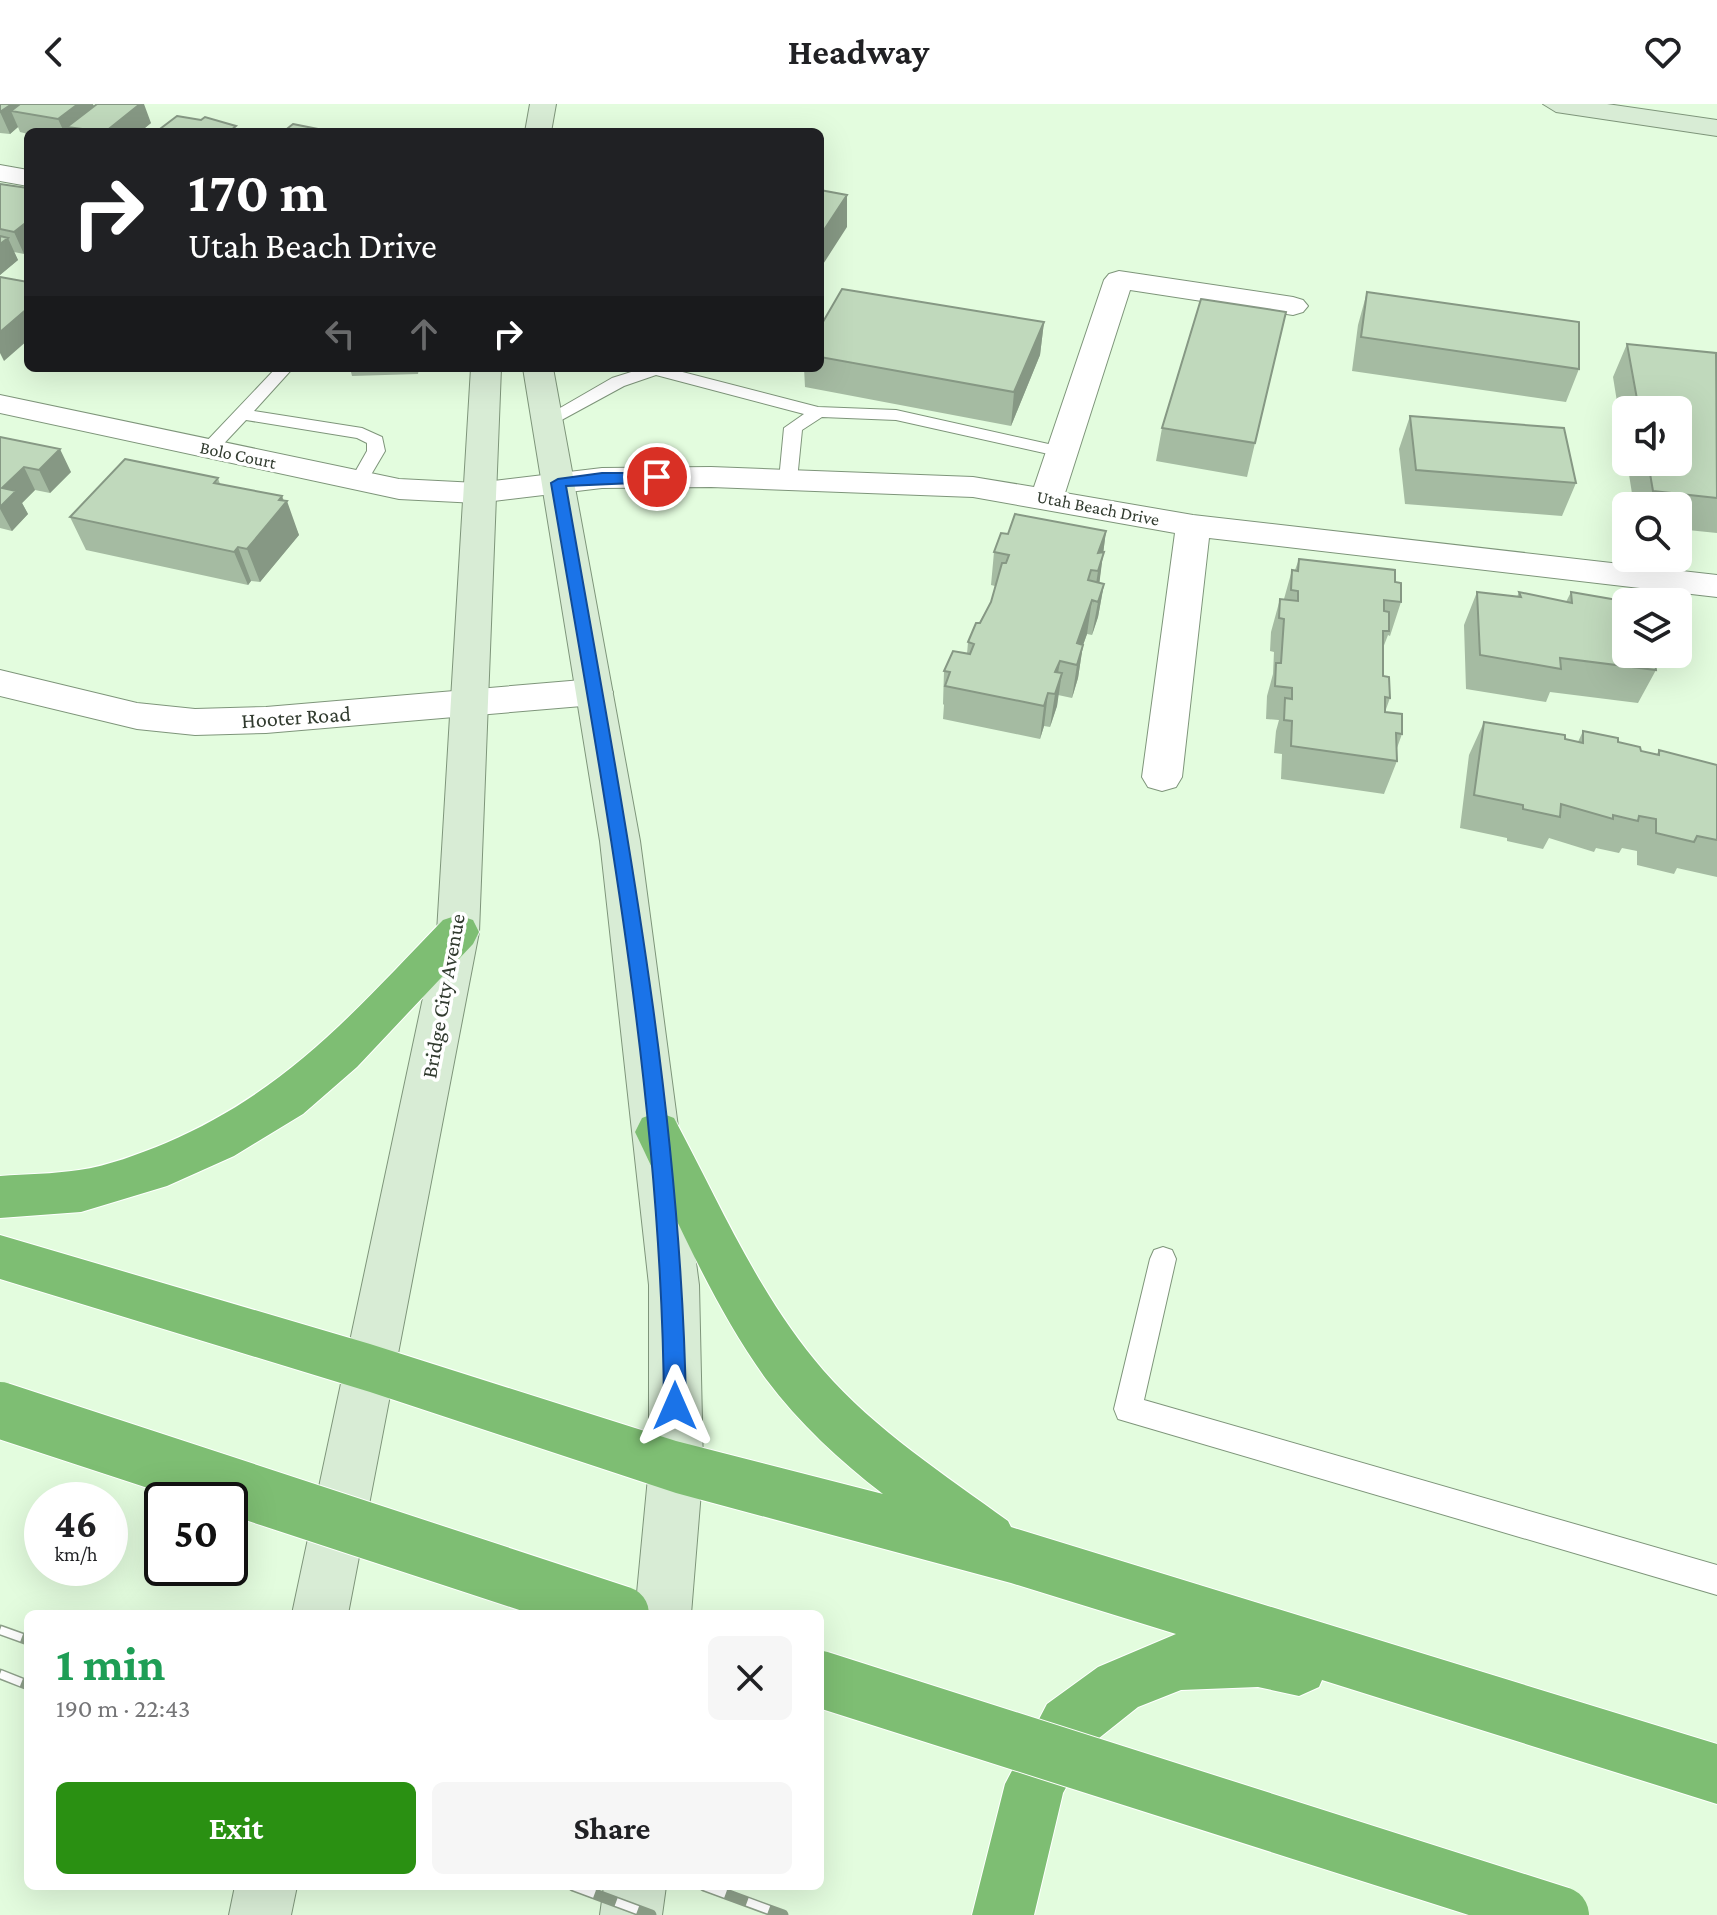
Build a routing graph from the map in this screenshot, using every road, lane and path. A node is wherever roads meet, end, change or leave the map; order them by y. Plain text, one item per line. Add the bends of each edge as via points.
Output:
1 (543, 104) edge
2 (1556, 104) edge
3 (539, 128) edge
4 (1717, 128) edge
5 (0, 173) edge
6 (24, 177) edge
7 (1293, 306) dead end
8 (281, 372) edge
9 (486, 372) edge
10 (539, 372) edge
11 (649, 372) edge
12 (663, 372) edge
13 (0, 404) edge
14 (818, 412) junction
15 (240, 414) junction
16 (550, 419) junction
17 (209, 449) junction
18 (1062, 452) junction
19 (788, 480) junction
20 (359, 481) junction
21 (558, 483) junction
22 (477, 493) junction
23 (1047, 498) junction
24 (1193, 526) junction
25 (1717, 586) edge
26 (0, 683) edge
27 (594, 692) junction
28 (471, 704) junction
29 (1162, 777) dead end
30 (458, 932) junction
31 (658, 1132) junction
32 (0, 1197) edge
33 (0, 1257) edge
34 (1163, 1259) dead end
35 (370, 1368) junction
36 (0, 1410) edge
37 (676, 1467) junction
38 (1011, 1555) junction
39 (1717, 1580) edge
40 (321, 1610) edge
41 (609, 1610) edge
42 (663, 1610) edge
43 (824, 1680) edge
44 (1594, 1736) junction
45 (1717, 1774) edge
46 (265, 1890) edge
47 (634, 1890) edge
48 (260, 1915) edge
49 (631, 1915) edge
50 (1003, 1915) edge
51 (1561, 1915) edge

1 - 3 main road
2 - 4 main road
5 - 6 street
7 - 18 street via 1119,280
8 - 15 lane
9 - 22 main road, Bridge City Avenue
10 - 16 main road
11 - 16 lane via 618,382
12 - 14 lane
13 - 17 street, Bolo Court
14 - 18 lane via 896,415
14 - 19 lane via 793,428
15 - 17 lane
15 - 20 lane via 362,433 376,441 376,451
16 - 21 main road
17 - 20 street, Bolo Court
18 - 23 street
19 - 21 street, Utah Beach Drive via 602,478
19 - 23 street, Utah Beach Drive via 973,487
20 - 22 street, Bolo Court
21 - 22 street, Utah Beach Drive
21 - 27 main road
22 - 28 main road, Bridge City Avenue
23 - 24 street, Utah Beach Drive
24 - 25 street, Utah Beach Drive
24 - 29 street
26 - 28 street, Hooter Road via 137,716 195,722
27 - 28 street, Hooter Road
27 - 31 main road via 635,944
28 - 30 main road, Bridge City Avenue
30 - 32 highway via 341,1054 287,1100 217,1142 150,1171 81,1191
30 - 35 main road, Bridge City Avenue
31 - 37 main road via 674,1285
31 - 38 highway via 752,1312 805,1388 868,1452
33 - 35 highway
34 - 39 lane via 1128,1409
35 - 37 highway
35 - 40 main road, Bridge City Avenue
36 - 41 highway, bridge
37 - 38 highway
37 - 42 main road
38 - 44 highway
43 - 51 highway, bridge
44 - 45 highway
44 - 50 highway via 1258,1658 1181,1661 1118,1687 1068,1725 1035,1784
46 - 48 main road
47 - 49 main road

